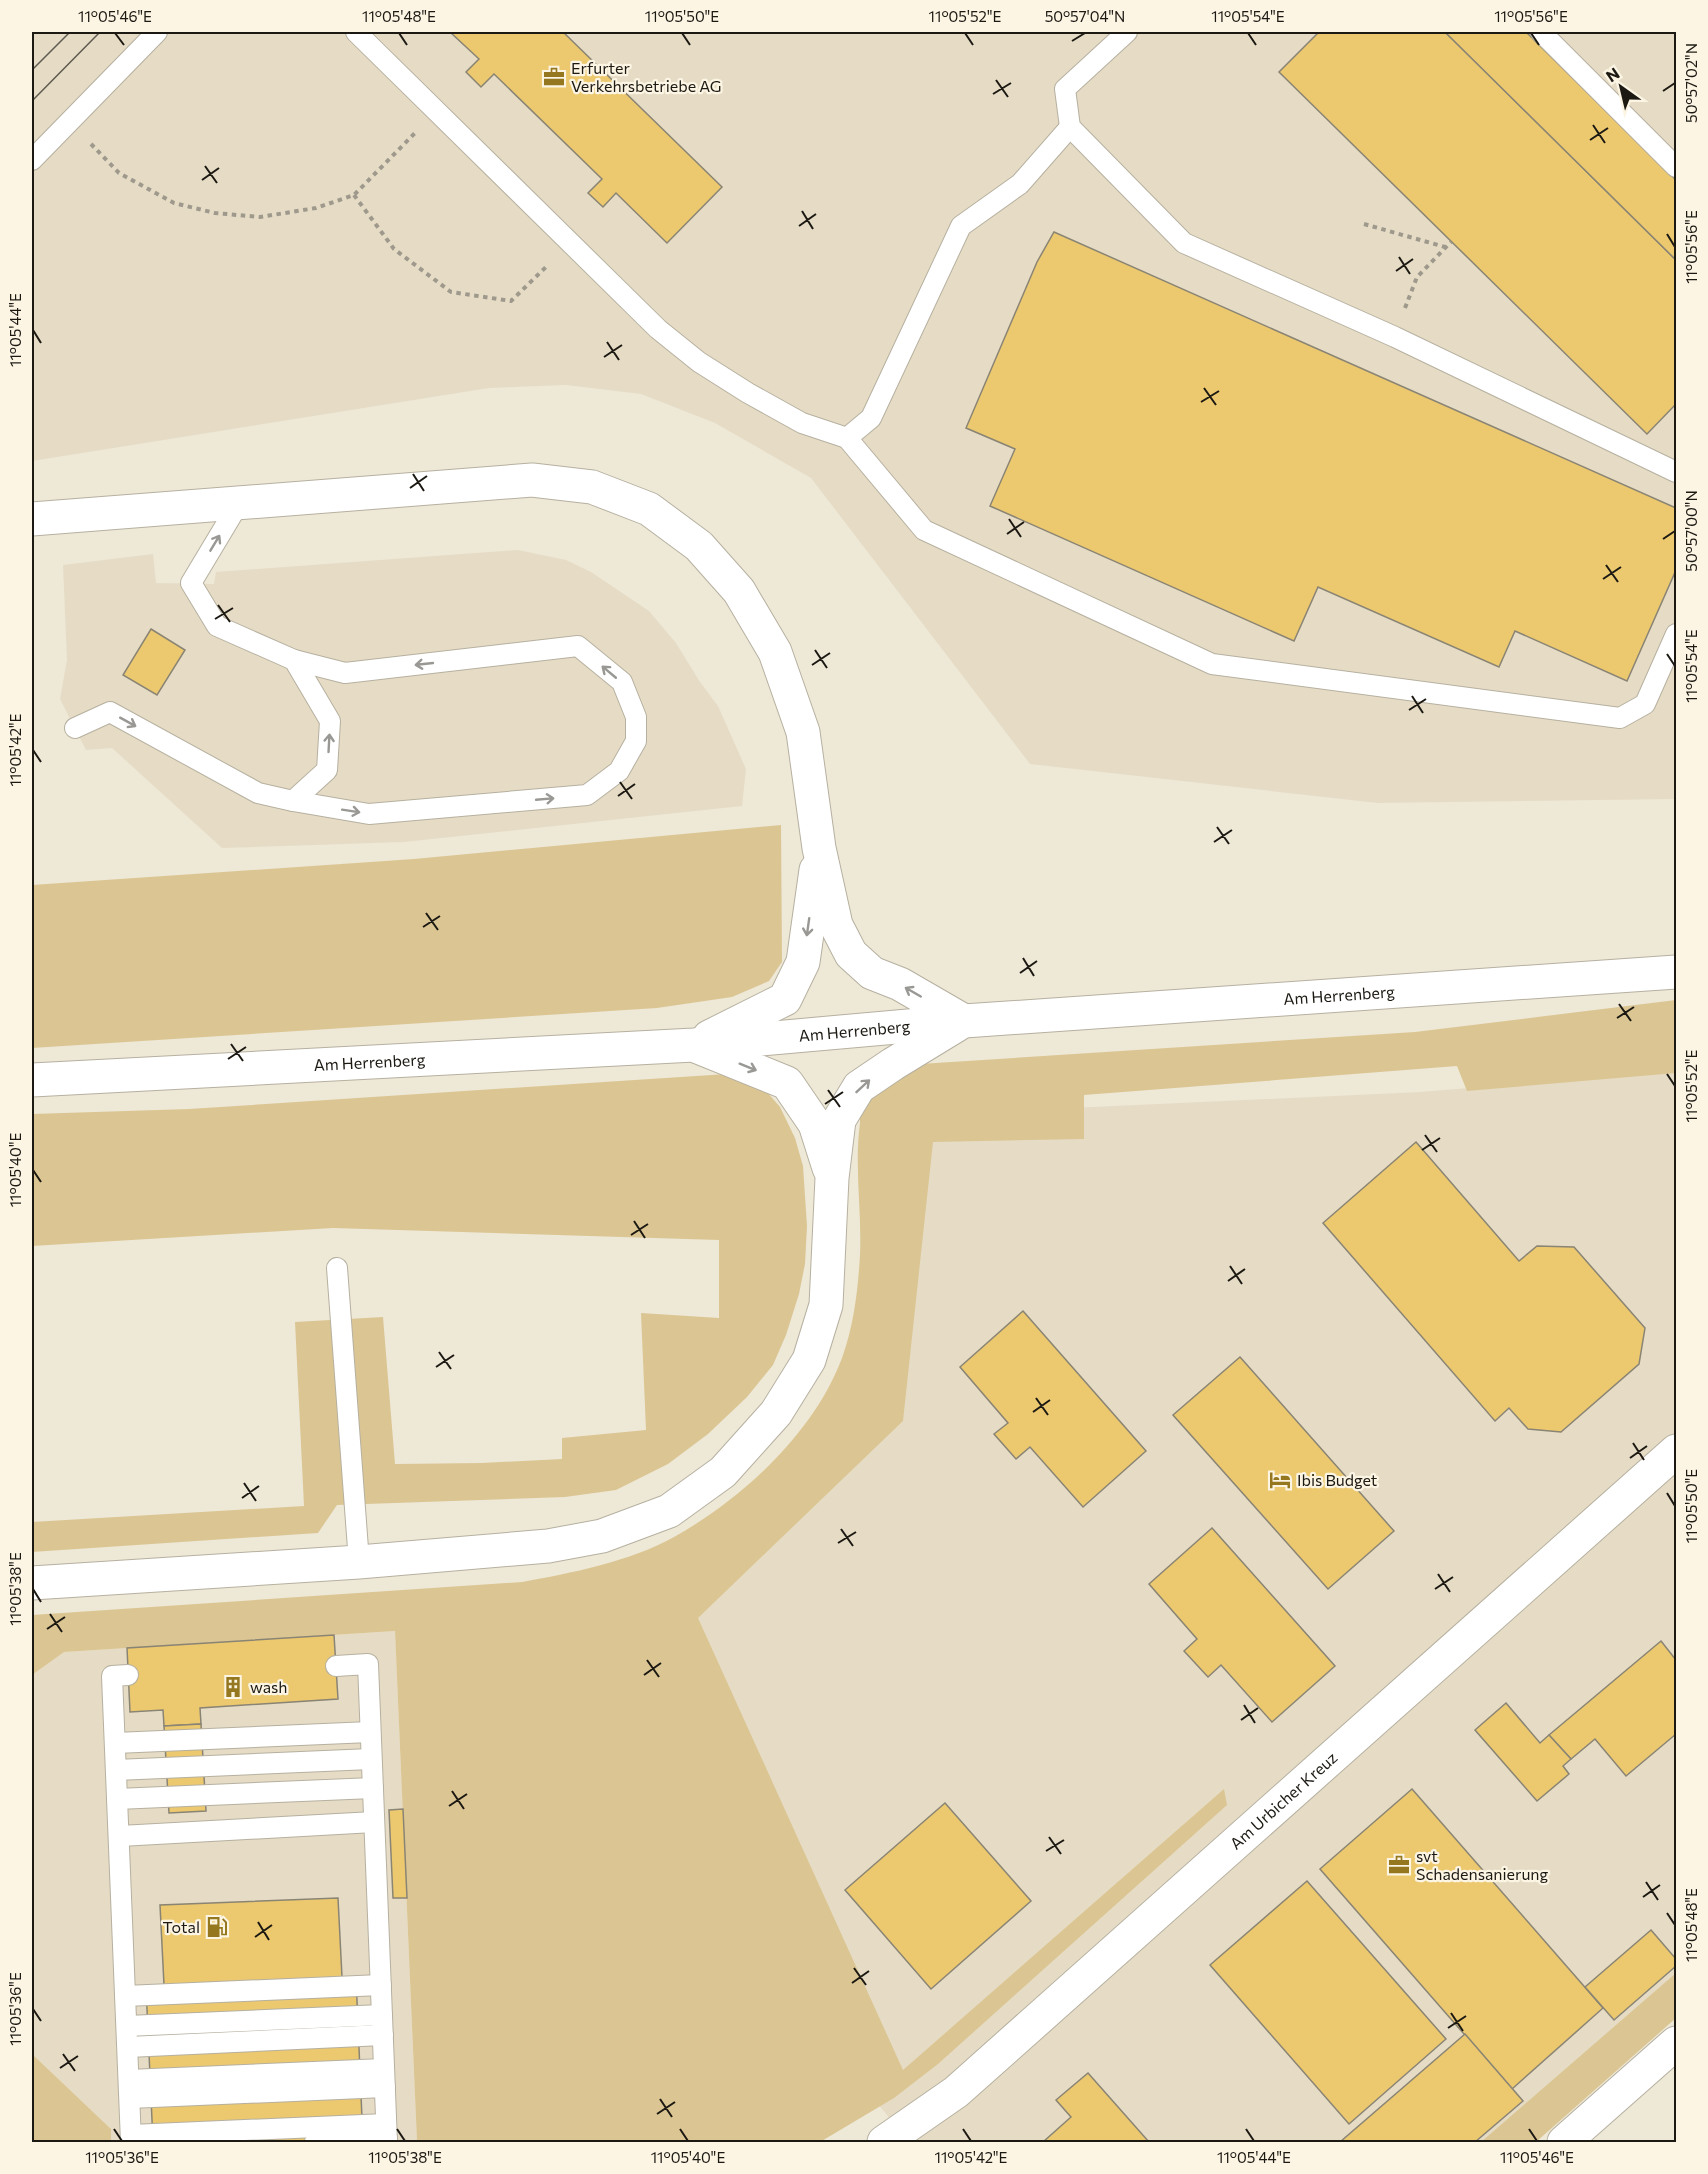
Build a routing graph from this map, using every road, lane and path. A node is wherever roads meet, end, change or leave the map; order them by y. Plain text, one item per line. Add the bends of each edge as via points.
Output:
1 (157, 32) edge
2 (356, 32) edge
3 (1126, 32) edge
4 (1541, 32) edge
5 (436, 111) junction
6 (69, 123) junction
7 (1070, 128) junction
8 (32, 160) edge
9 (1677, 166) edge
10 (354, 195) junction
11 (1364, 224) dead end
12 (1451, 242) dead end
13 (570, 243) junction
14 (1445, 247) junction
15 (1395, 337) junction
16 (847, 438) junction
17 (1677, 472) edge
18 (239, 503) junction
19 (32, 519) edge
20 (1677, 634) edge
21 (294, 660) junction
22 (75, 728) dead end
23 (293, 801) junction
24 (819, 848) junction
25 (1677, 972) edge
26 (964, 1021) junction
27 (694, 1045) junction
28 (32, 1080) edge
29 (832, 1178) junction
30 (337, 1268) dead end
31 (1677, 1451) edge
32 (359, 1562) junction
33 (32, 1583) edge
34 (336, 1666) dead end
35 (128, 1675) dead end
36 (370, 1732) junction
37 (115, 1743) junction
38 (372, 1760) junction
39 (116, 1770) junction
40 (373, 1788) junction
41 (117, 1799) junction
42 (374, 1822) junction
43 (120, 1836) junction
44 (381, 1985) junction
45 (125, 1996) junction
46 (382, 2015) junction
47 (127, 2026) junction
48 (383, 2035) junction
49 (1677, 2043) edge
50 (128, 2047) junction
51 (384, 2078) junction
52 (129, 2089) junction
53 (387, 2135) edge
54 (131, 2139) edge
55 (315, 2142) edge
56 (884, 2142) edge
57 (1564, 2142) edge

1 - 6 lane
2 - 5 lane
3 - 7 lane via 1065,89
4 - 9 lane
5 - 10 path
5 - 13 lane
6 - 8 lane
6 - 10 path via 119,173 174,203 215,213 260,217 316,208
7 - 15 lane via 1185,243
7 - 16 lane via 1020,184 961,226 871,417
10 - 13 path via 394,249 451,292 511,302
11 - 14 path
12 - 14 path
13 - 16 lane via 658,329 699,362 802,423
14 - 15 path via 1417,278
15 - 17 lane
16 - 20 lane via 924,530 1212,664 1620,718 1645,704
18 - 19 main road
21 -> 18 lane via 217,626 191,583
18 - 24 main road via 532,480 592,487 649,509 699,546 739,591 775,652 803,732
23 -> 21 lane via 327,770 330,721
23 -> 21 lane via 369,814 587,795 619,771 636,741 636,717 622,682 579,646 345,673
22 -> 23 lane via 110,712 258,793
26 -> 24 main road via 900,984 872,973 851,954 836,925
24 -> 27 main road via 803,962 785,999
25 - 26 main road, Am Herrenberg
26 - 27 main road, Am Herrenberg
29 -> 26 main road via 839,1120 859,1087
27 - 28 main road, Am Herrenberg
27 -> 29 main road via 787,1083 815,1124
29 - 32 main road via 826,1305 809,1360 776,1413 723,1472 669,1511 602,1536 548,1546
30 - 32 lane
31 - 56 main road, Am Urbicher Kreuz via 956,2092
32 - 33 main road
34 - 36 lane via 368,1665
35 - 37 lane via 112,1676
36 - 37 lane
36 - 38 lane
37 - 39 lane
38 - 39 lane
38 - 40 lane
39 - 41 lane
40 - 41 lane
40 - 42 lane
41 - 43 lane
42 - 43 lane
42 - 44 lane
43 - 45 lane
44 - 45 lane
44 - 46 lane
45 - 47 lane
46 - 47 lane
46 - 48 lane
47 - 50 lane
48 - 50 lane
48 - 51 lane
49 - 57 main road
50 - 52 lane
51 - 52 lane
51 - 53 lane
52 - 54 lane
53 - 54 lane
53 - 55 lane

